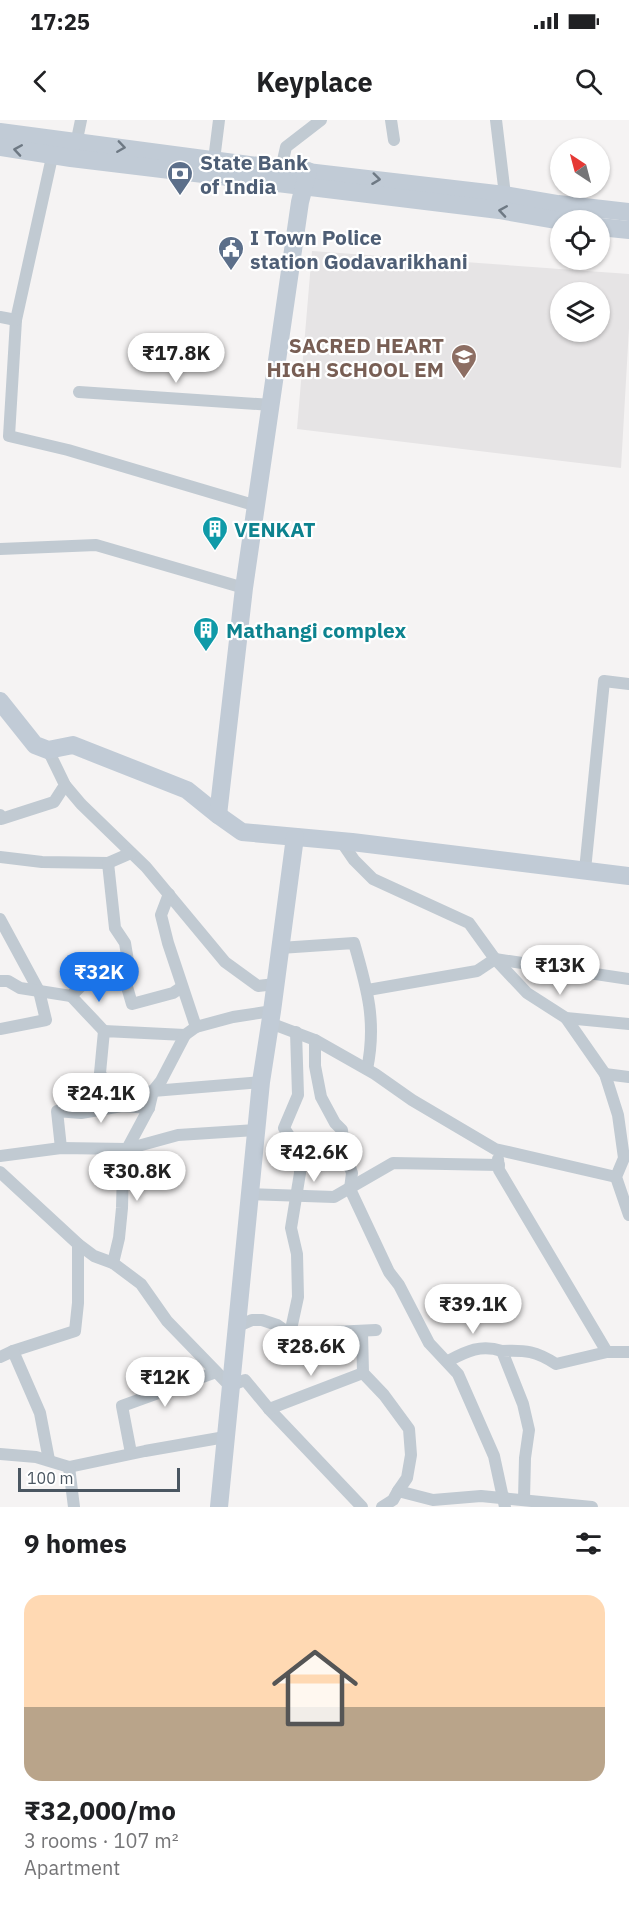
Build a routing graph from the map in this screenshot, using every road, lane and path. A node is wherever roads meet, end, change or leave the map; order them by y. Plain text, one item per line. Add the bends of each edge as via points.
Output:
1 (81, 120) edge
2 (219, 120) edge
3 (321, 120) edge
4 (391, 120) edge
5 (496, 120) edge
6 (10, 128) edge
7 (393, 140) dead end
8 (78, 141) junction
9 (0, 147) edge
10 (55, 147) junction
11 (71, 158) junction
12 (214, 160) junction
13 (285, 173) junction
14 (306, 178) junction
15 (344, 183) junction
16 (505, 195) junction
17 (557, 210) edge
18 (629, 212) edge
19 (550, 213) edge
20 (610, 213) edge
21 (610, 228) edge
22 (629, 230) edge
23 (0, 316) edge
24 (16, 320) junction
25 (79, 392) dead end
26 (272, 405) junction
27 (4, 436) edge
28 (257, 506) junction
29 (0, 549) edge
30 (244, 588) junction
31 (629, 684) edge
32 (0, 701) edge
33 (48, 750) junction
34 (65, 784) junction
35 (218, 815) junction
36 (0, 820) edge
37 (295, 837) junction
38 (341, 841) junction
39 (131, 854) junction
40 (0, 857) edge
41 (108, 863) junction
42 (585, 870) junction
43 (629, 876) edge
44 (169, 894) junction
45 (0, 919) edge
46 (280, 948) junction
47 (495, 959) junction
48 (128, 961) junction
49 (629, 979) edge
50 (0, 981) edge
51 (275, 984) junction
52 (182, 987) junction
53 (368, 990) junction
54 (39, 991) junction
55 (71, 996) junction
56 (271, 1017) junction
57 (566, 1018) junction
58 (629, 1024) edge
59 (196, 1027) junction
60 (0, 1029) edge
61 (104, 1031) junction
62 (296, 1032) junction
63 (185, 1035) junction
64 (315, 1040) junction
65 (367, 1069) junction
66 (605, 1074) junction
67 (629, 1077) edge
68 (261, 1082) junction
69 (153, 1091) junction
70 (106, 1104) junction
71 (149, 1108) junction
72 (624, 1116) edge
73 (256, 1130) junction
74 (61, 1148) junction
75 (127, 1149) junction
76 (495, 1149) junction
77 (0, 1155) edge
78 (627, 1158) edge
79 (499, 1165) junction
80 (0, 1172) edge
81 (616, 1177) junction
82 (350, 1189) junction
83 (250, 1194) junction
84 (297, 1196) junction
85 (629, 1213) edge
86 (78, 1244) junction
87 (112, 1263) junction
88 (236, 1327) junction
89 (376, 1330) dead end
90 (362, 1332) junction
91 (290, 1334) junction
92 (13, 1351) junction
93 (502, 1351) junction
94 (607, 1352) junction
95 (629, 1352) edge
96 (0, 1357) edge
97 (448, 1361) junction
98 (216, 1372) junction
99 (363, 1373) junction
100 (230, 1386) junction
101 (270, 1409) junction
102 (225, 1437) junction
103 (131, 1453) junction
104 (0, 1454) edge
105 (49, 1460) junction
106 (69, 1467) junction
107 (398, 1491) junction
108 (524, 1499) junction
109 (504, 1503) edge
110 (74, 1507) edge
111 (219, 1507) edge
112 (362, 1507) edge
113 (382, 1507) edge
114 (592, 1507) edge

1 - 8 street
2 - 12 street
3 - 13 street via 286,147
4 - 7 street
5 - 16 street
6 - 10 street
8 - 10 street
8 - 11 street
8 -> 12 street
10 -> 9 street
10 - 11 street
10 - 24 street
11 - 13 street
12 - 13 street
13 - 14 street
14 - 15 street
14 - 26 street
15 -> 16 street
19 -> 15 street via 499,210
16 - 17 street
18 - 20 street
21 - 22 street
23 - 24 street
24 - 27 street
25 - 26 street
26 - 28 street
27 - 28 street via 68,450
28 - 30 street
29 - 30 street via 96,544
30 - 35 street
31 - 42 street via 604,681
32 - 33 street via 35,745
33 - 34 street
33 - 35 street via 74,745 187,790
34 - 36 street via 54,802
34 - 39 street
35 - 37 street via 243,832
37 - 38 street
37 - 46 street
38 - 42 street
38 - 47 street via 373,879 469,923
39 - 41 street
39 - 44 street
40 - 41 street
41 - 48 street via 115,928 125,943
42 - 43 street
44 - 51 street via 225,962 258,986
44 - 52 street via 161,915
45 - 54 street
46 - 51 street
46 - 53 street via 354,943
47 - 49 street
47 - 53 street via 477,971
47 - 57 street via 527,993
48 - 52 street via 125,980 132,1004
48 - 55 street via 109,958
50 - 54 street
51 - 56 street
52 - 59 street
53 - 65 street via 372,1044
54 - 55 street
54 - 60 street via 46,1020
55 - 61 street
56 - 59 street via 233,1017
56 - 62 street
56 - 68 street
57 - 58 street
57 - 66 street
59 - 63 street
61 - 63 street
61 - 70 street via 100,1073 105,1083
62 - 64 street
62 - 84 street via 298,1095 285,1128 298,1152
63 - 69 street
64 - 65 street
64 - 82 street via 321,1097 342,1130 344,1152 352,1173
65 - 76 street
66 - 67 street
66 - 72 street
68 - 69 street
68 - 73 street
69 - 70 street
69 - 71 street
70 - 71 street
70 - 74 street via 81,1113 57,1111
71 - 75 street
72 - 78 street
73 - 75 street via 178,1135
73 - 83 street
74 - 75 street
74 - 77 street
75 - 87 street via 119,1238
76 - 79 street
76 - 81 street
78 - 81 street
79 - 82 street via 393,1163
79 - 94 street
80 - 86 street
81 - 85 street
82 - 84 street via 334,1197
82 - 97 street via 389,1272 429,1343
83 - 84 street
83 - 88 street
84 - 91 street via 291,1228 297,1254 298,1297
86 - 87 street
86 - 92 street via 75,1331
87 - 98 street via 141,1284 167,1321
88 - 91 street via 262,1320
88 - 100 street
89 - 90 street
90 - 91 street
90 - 99 street
92 - 96 street
92 - 105 street via 40,1413
93 - 94 street via 540,1353 556,1364
93 - 97 street via 489,1347 464,1352
93 - 108 street via 529,1430
94 - 95 street
97 - 109 street via 458,1374 494,1456
98 - 100 street
98 - 103 street via 122,1406
99 - 101 street
99 - 107 street via 409,1429 411,1455 407,1478
100 - 101 street via 245,1380
100 - 102 street
101 - 112 street
102 - 103 street
102 - 111 street
103 - 106 street
104 - 105 street
105 - 106 street
106 - 110 street
107 - 109 street via 434,1500 482,1496
107 - 113 street
108 - 109 street
108 - 114 street

